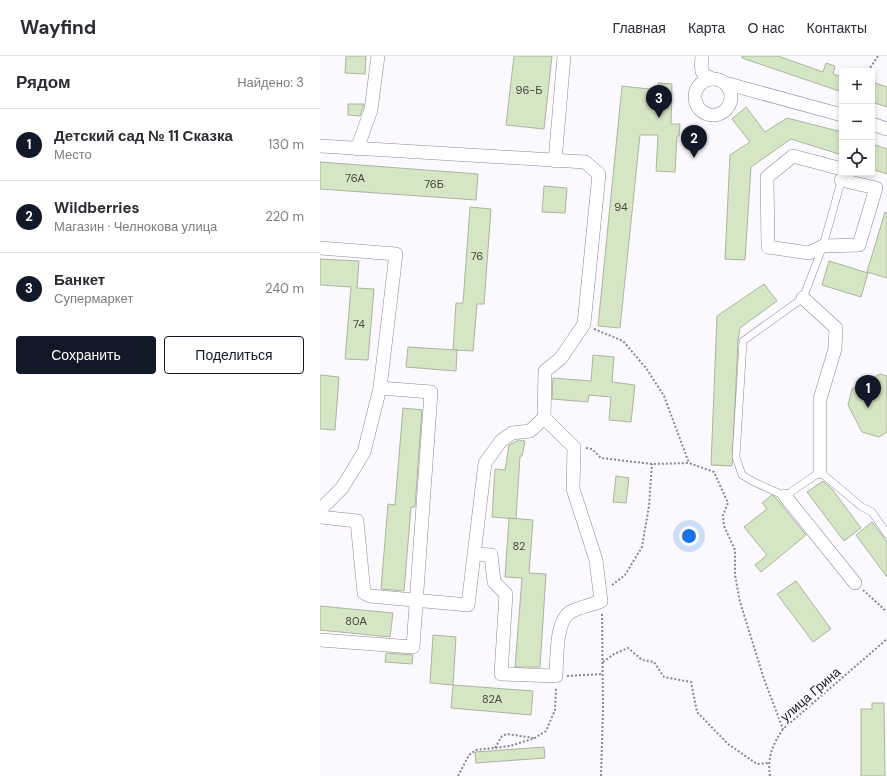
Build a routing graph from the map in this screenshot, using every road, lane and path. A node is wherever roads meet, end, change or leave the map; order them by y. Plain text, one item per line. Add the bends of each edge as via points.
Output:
1 (378, 56) edge
2 (564, 56) edge
3 (702, 56) edge
4 (878, 56) edge
5 (870, 68) edge
6 (839, 114) edge
7 (875, 125) edge
8 (887, 129) edge
9 (320, 146) edge
10 (357, 149) junction
11 (554, 161) junction
12 (839, 173) edge
13 (841, 176) edge
14 (847, 176) edge
15 (823, 246) junction
16 (320, 248) edge
17 (803, 298) junction
18 (584, 324) junction
19 (380, 388) junction
20 (544, 418) junction
21 (574, 447) junction
22 (689, 463) junction
23 (652, 464) junction
24 (820, 472) junction
25 (784, 496) junction
26 (320, 510) edge
27 (320, 517) edge
28 (887, 534) edge
29 (475, 554) junction
30 (855, 583) joint
31 (416, 601) junction
32 (601, 601) junction
33 (887, 612) edge
34 (320, 640) edge
35 (887, 640) edge
36 (603, 662) junction
37 (602, 674) junction
38 (556, 676) junction
39 (783, 729) junction
40 (535, 738) junction
41 (495, 748) junction
42 (768, 763) junction
43 (458, 776) edge
44 (601, 776) edge
45 (770, 776) edge

1 - 10 street via 371,110
2 - 11 street
3 - 6 street via 702,73 719,81
4 - 5 path
7 - 8 street
9 - 10 street
10 - 11 street
11 - 18 street via 585,162 599,174
12 - 15 street via 793,156 767,177 768,247 809,253
13 - 15 lane
14 - 15 street via 876,188 859,245
15 - 17 lane
16 - 19 street via 396,254
17 - 24 street via 836,328 835,349 820,399
17 - 25 lane via 743,341 736,457 742,475
18 - 20 street via 561,358 545,371
18 - 22 path via 623,341 646,368 664,396
19 - 26 street via 364,452 342,488
19 - 31 street via 431,392
20 - 21 street
20 - 29 street via 530,431 512,434 500,442 485,463
21 - 23 path via 592,449 601,458
21 - 32 street via 573,489 596,560
22 - 23 path
22 - 39 path via 714,472 728,503 723,514 724,526 735,550 735,576 740,602
23 - 32 path via 649,506 642,547 625,574 607,589
24 - 25 lane
24 - 28 lane via 862,507 872,512
25 - 30 street
27 - 31 street via 358,521 364,592 378,598
29 - 31 street via 468,605
29 - 38 street via 491,555 494,582 506,594 501,674
30 - 33 path
31 - 34 street via 413,647
32 - 36 path
32 - 38 street via 571,611 562,620
35 - 39 path, улица Грина
36 - 37 path
36 - 42 path via 628,648 642,660 654,662 664,677 690,682 697,712 728,744 757,764
37 - 38 path
37 - 44 path
38 - 40 path via 556,710 546,731
39 - 42 path, улица Грина via 774,743
40 - 41 path
40 - 41 path via 507,734 502,736
41 - 43 path via 476,750 469,755
42 - 45 path, улица Грина

